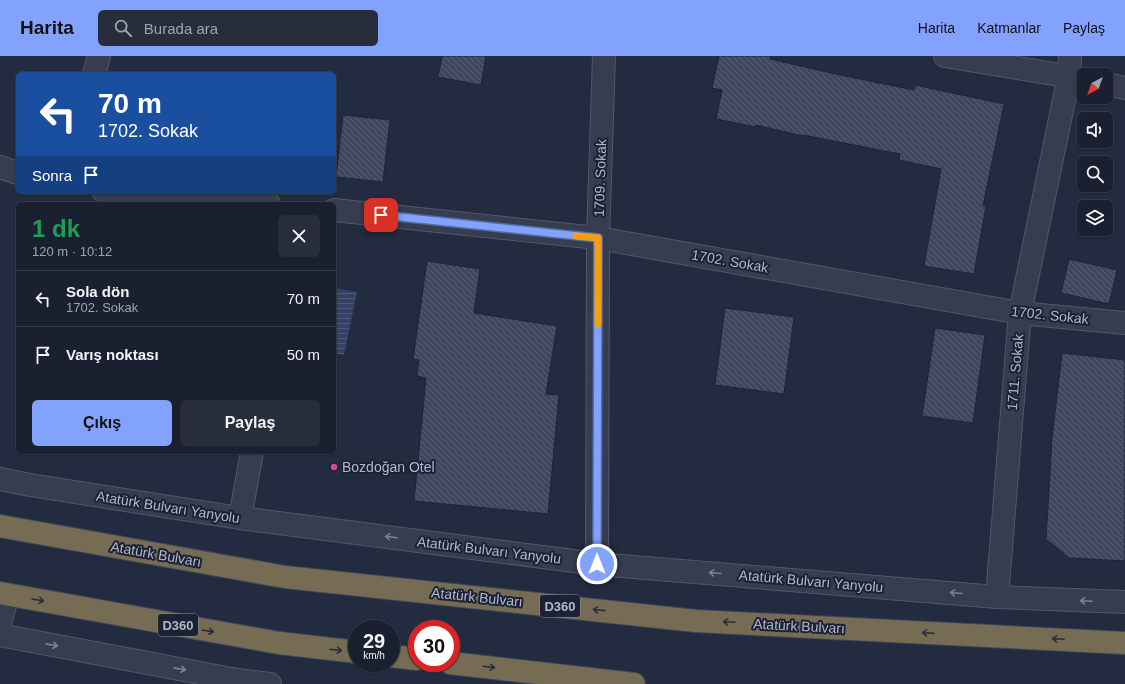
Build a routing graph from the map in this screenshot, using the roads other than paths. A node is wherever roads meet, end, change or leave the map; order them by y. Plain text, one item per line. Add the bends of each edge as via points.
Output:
1 (99, 56) edge
2 (604, 56) edge
3 (945, 56) edge
4 (1074, 70) edge
5 (95, 72) edge
6 (1113, 85) edge
7 (1125, 88) edge
8 (0, 167) edge
9 (16, 172) edge
10 (132, 194) edge
11 (242, 202) edge
12 (336, 210) edge
13 (598, 238) junction
14 (1020, 313) junction
15 (1125, 323) edge
16 (252, 454) edge
17 (0, 478) edge
18 (240, 518) junction
19 (0, 526) edge
20 (597, 564) junction
21 (4, 594) edge
22 (997, 597) junction
23 (1125, 602) edge
24 (0, 623) edge
25 (0, 635) edge
26 (1125, 643) edge
27 (348, 651) edge
28 (460, 664) edge
29 (236, 682) edge
30 (270, 684) edge
31 (634, 684) edge

1 - 5 street
2 - 13 street, 1709. Sokak
3 - 4 street
4 - 14 street, 1711. Sokak
6 - 7 street
8 - 9 street
10 - 11 street
12 - 13 street, 1702. Sokak
13 - 14 street, 1702. Sokak
13 - 20 street, 1709. Sokak
14 - 15 street, 1702. Sokak
14 - 22 street, 1711. Sokak
16 - 18 street
17 - 18 street, Atatürk Bulvarı Yanyolu
20 -> 18 street, Atatürk Bulvarı Yanyolu
26 -> 19 highway, Atatürk Bulvarı / D360 via 688,620 285,577
22 -> 20 street, Atatürk Bulvarı Yanyolu
21 - 24 street
21 -> 27 highway, D360 via 279,644
23 -> 22 street, Atatürk Bulvarı Yanyolu
25 -> 29 street
28 -> 31 highway
29 - 30 street

